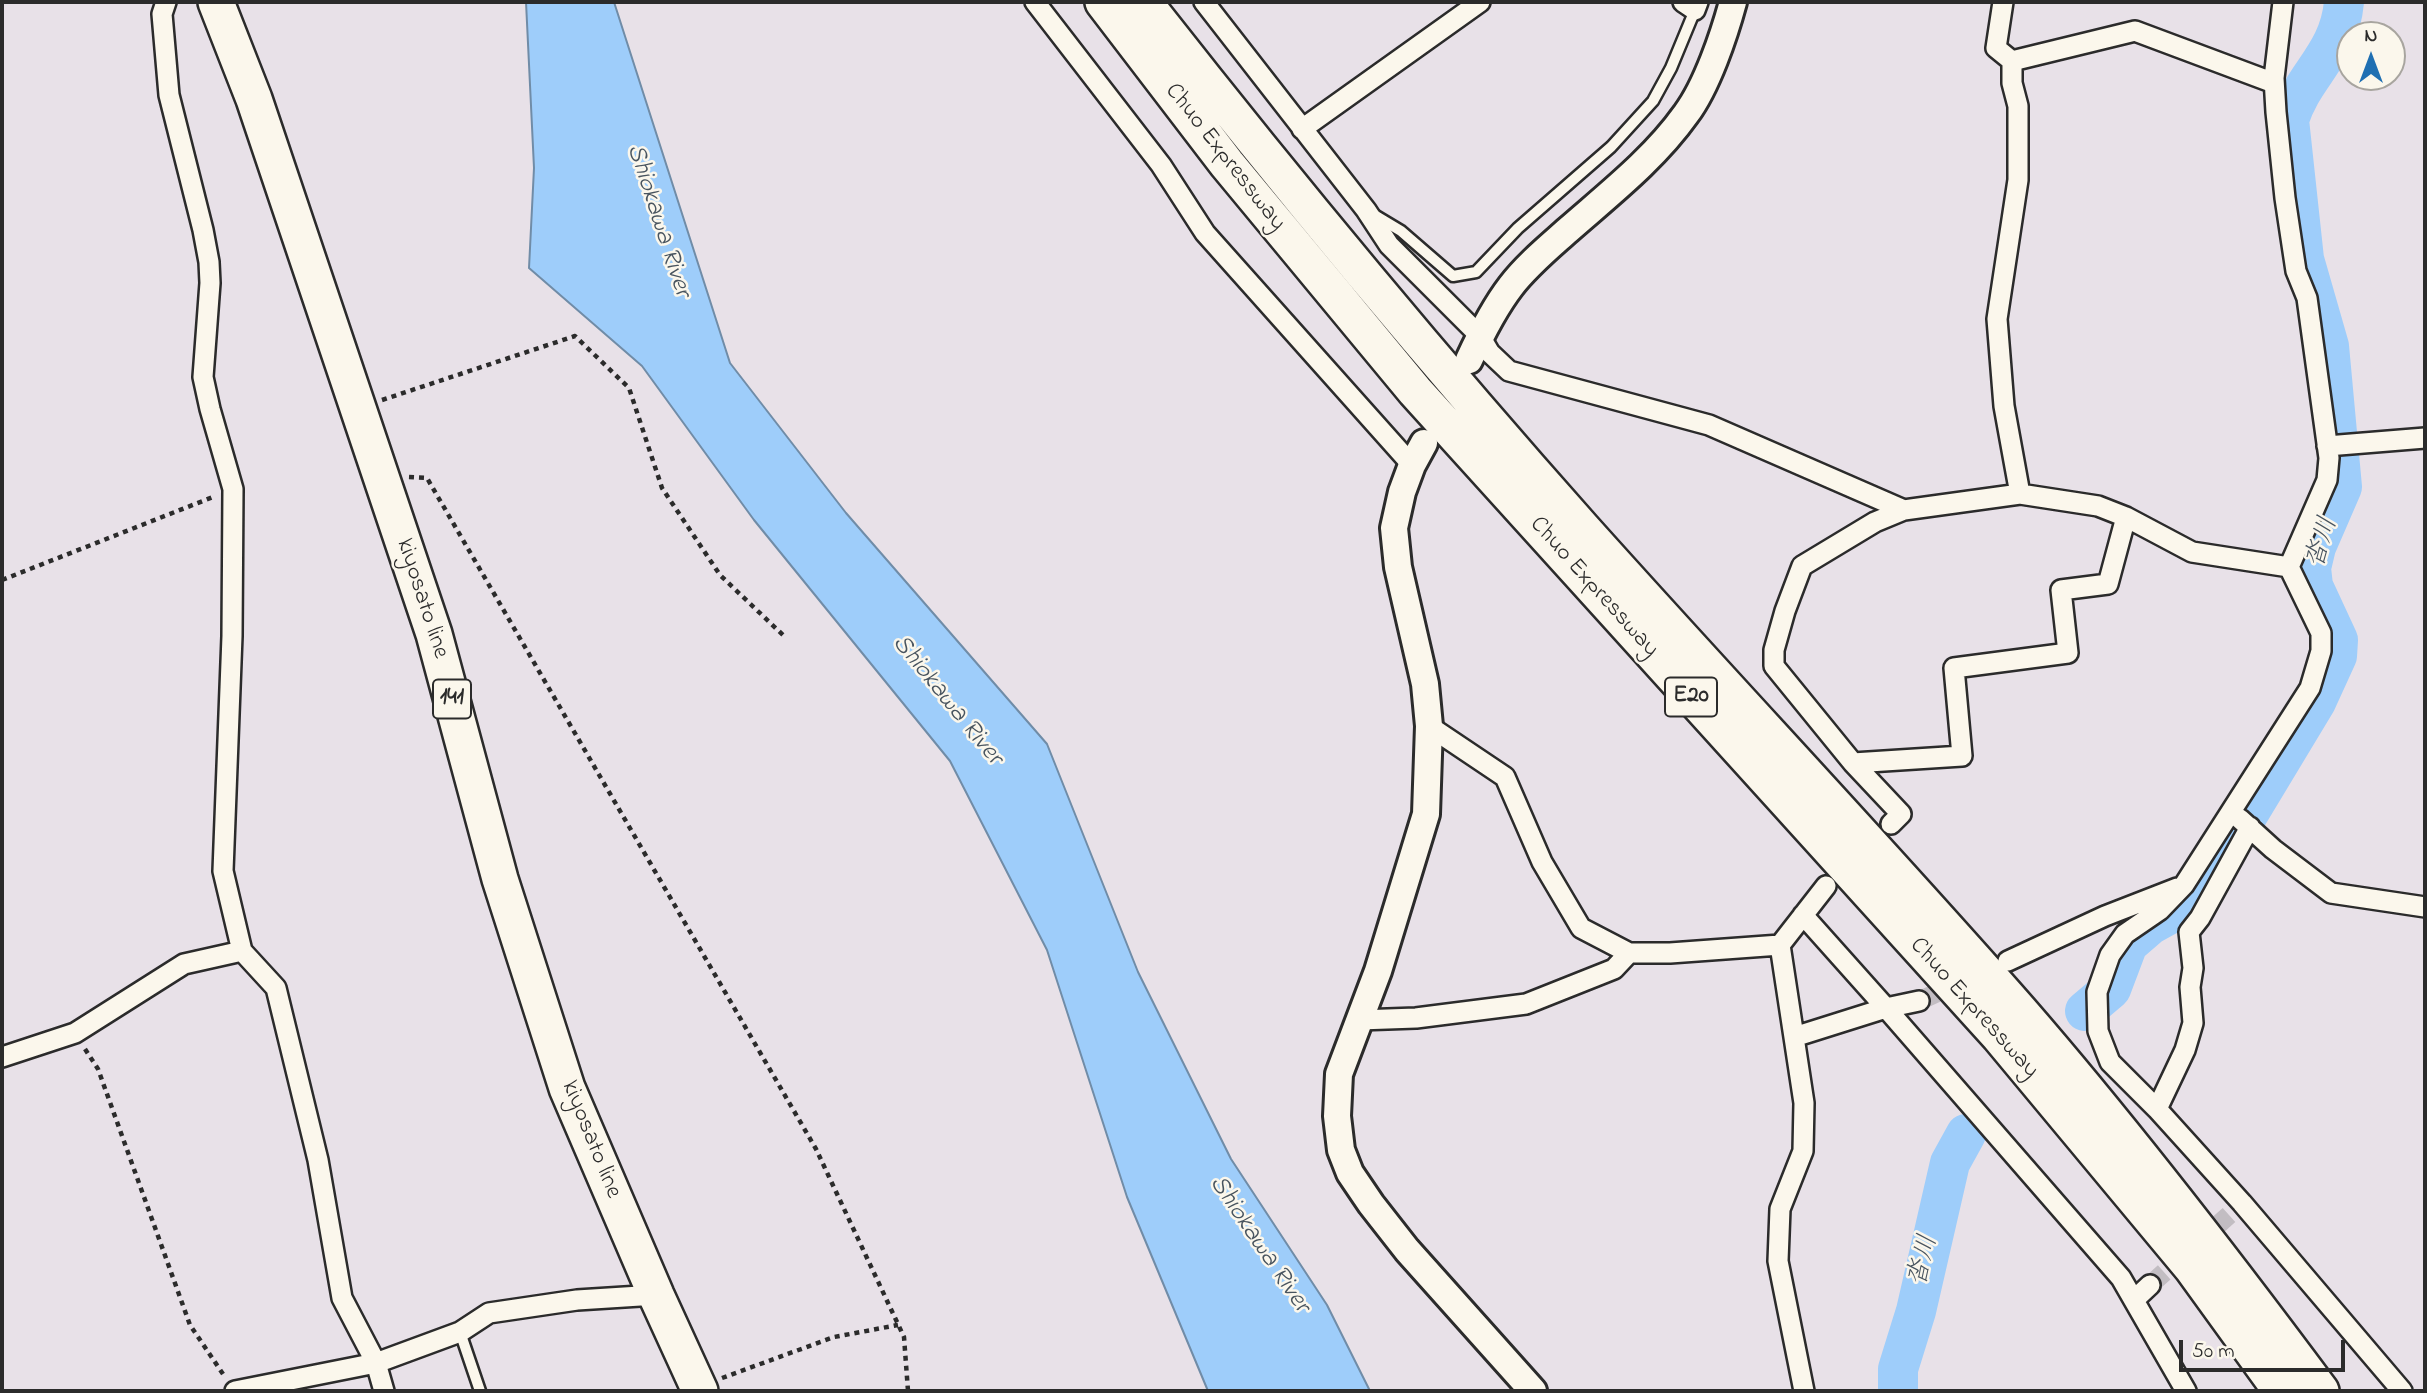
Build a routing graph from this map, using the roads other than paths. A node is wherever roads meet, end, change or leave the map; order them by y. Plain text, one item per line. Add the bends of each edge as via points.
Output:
1 (166, 2) edge
2 (216, 2) edge
3 (1035, 2) edge
4 (1103, 2) edge
5 (1144, 2) edge
6 (1205, 2) edge
7 (1480, 2) edge
8 (1733, 2) edge
9 (2003, 2) edge
10 (2283, 2) edge
11 (1692, 4) edge
12 (2012, 61) junction
13 (2274, 83) junction
14 (1302, 128) junction
15 (1366, 211) junction
16 (1474, 348) junction
17 (2425, 438) edge
18 (2327, 446) junction
19 (1418, 454) joint
20 (2020, 494) junction
21 (1904, 510) junction
22 (2126, 517) junction
23 (2289, 567) junction
24 (1429, 726) junction
25 (1853, 763) junction
26 (2233, 812) junction
27 (1891, 824) dead end
28 (2250, 828) junction
29 (2226, 871) junction
30 (2189, 877) junction
31 (1826, 886) dead end
32 (2425, 907) edge
33 (1803, 915) junction
34 (1780, 945) junction
35 (242, 951) junction
36 (1629, 953) junction
37 (2008, 961) dead end
38 (1919, 1001) tunnel mouth
39 (1886, 1008) junction
40 (1359, 1020) junction
41 (1794, 1037) junction
42 (2, 1058) edge
43 (2157, 1110) junction
44 (2150, 1285) tunnel mouth
45 (656, 1296) junction
46 (2134, 1300) junction
47 (460, 1332) junction
48 (376, 1363) junction
49 (231, 1386) edge
50 (699, 1389) edge
51 (384, 1391) edge
52 (480, 1391) edge
53 (1532, 1391) edge
54 (1804, 1391) edge
55 (2186, 1391) edge
56 (2281, 1391) edge
57 (2321, 1391) edge
58 (2402, 1391) edge

1 - 35 street via 162,14 169,95 209,262 203,377 233,489 223,871
2 - 45 highway, kiyosato line / 141 via 254,99 434,634 500,879 567,1088
3 - 19 street via 1161,165 1205,233
4 - 56 highway, Chuo Expressway / E20 via 1227,164 1415,391 1999,1036 2083,1135 2192,1268
5 - 57 highway, Chuo Expressway / E20 via 1446,373 2021,1012 2210,1242
6 - 14 street
7 - 14 street
8 - 16 street via 1688,112 1623,182 1512,285
9 - 12 street via 1996,48
10 - 13 street
11 - 15 lane via 1671,68 1653,101 1611,147 1518,228 1476,272 1453,276 1401,231
12 - 13 street via 2135,31
12 - 20 street via 2018,106 2018,180 1997,318 2004,406
13 - 18 street via 2285,198 2296,271 2307,298
14 - 15 street
15 - 16 street
16 - 21 street via 1490,352 1509,371 1709,425
17 - 18 street
18 - 23 street via 2327,480
19 - 24 street via 1394,528
20 - 21 street
20 - 22 street via 2098,506
21 - 25 street via 1801,566 1774,650 1774,666
22 - 23 street via 2192,552
22 - 25 street via 2108,584 2060,590 2068,653 1954,668 1962,755
23 - 26 street via 2321,633 2321,651 2310,688
24 - 36 street via 1505,777 1542,862 1581,928
24 - 40 street via 1426,814
25 - 27 street via 1901,814
26 - 28 street
26 - 30 street
28 - 29 street
28 - 32 street via 2331,893
29 - 30 street
29 - 43 street via 2189,932 2193,1023
30 - 37 street
30 - 43 street via 2160,910 2125,934 2110,955 2097,992 2098,1031 2110,1062
31 - 33 street
33 - 34 street
33 - 39 street
34 - 36 street
34 - 41 street
35 - 42 street via 184,964 75,1033
35 - 48 street via 276,988 318,1160 342,1298
36 - 40 street via 1614,969 1526,1003 1416,1018
38 - 39 street
39 - 41 street
39 - 46 street via 2121,1278
40 - 53 street via 1339,1074 1337,1116 1341,1150 1350,1173 1408,1250
41 - 54 street via 1804,1103 1803,1151 1780,1209 1778,1261
43 - 58 street via 2235,1209
44 - 46 street
45 - 47 street via 578,1300 489,1313
45 - 50 highway, kiyosato line / 141
46 - 55 street
47 - 48 street
47 - 52 lane
48 - 49 street
48 - 51 street

